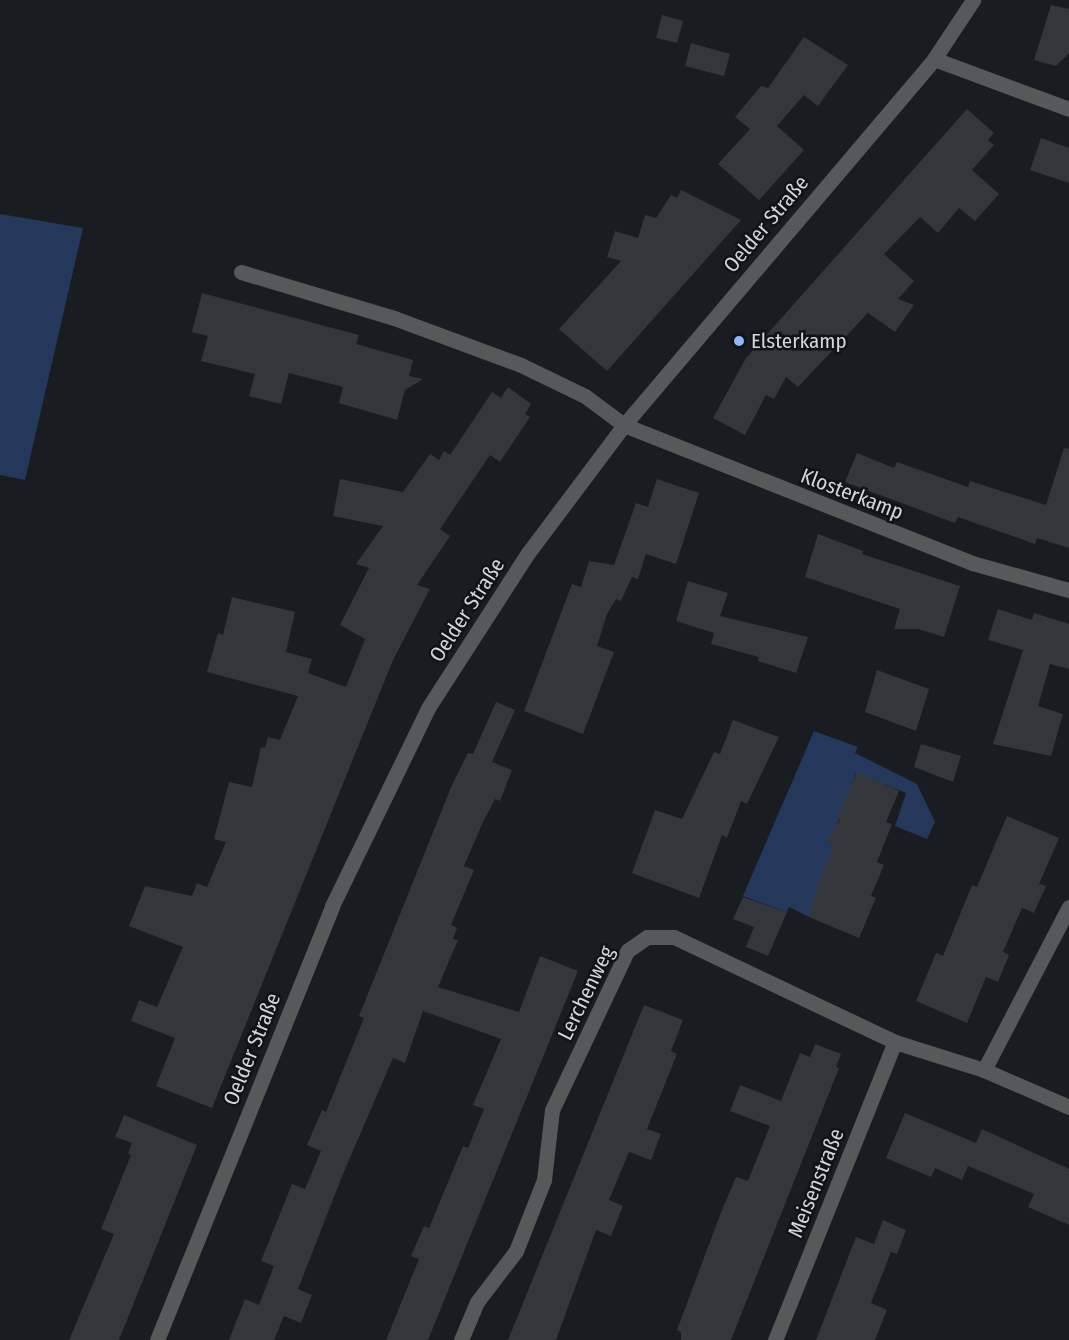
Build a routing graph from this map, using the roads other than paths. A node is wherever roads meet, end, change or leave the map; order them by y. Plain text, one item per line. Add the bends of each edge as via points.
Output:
1 (973, 0) edge
2 (934, 59) junction
3 (1069, 109) edge
4 (242, 272) dead end
5 (624, 425) junction
6 (1069, 590) edge
7 (1069, 907) edge
8 (895, 1042) junction
9 (984, 1070) junction
10 (1069, 1107) edge
11 (157, 1340) edge
12 (461, 1340) edge
13 (775, 1340) edge

1 - 2 street, Oelder Straße
2 - 3 street
2 - 5 street, Oelder Straße
4 - 5 street via 394,318 521,365 585,396
5 - 6 street, Klosterkamp via 972,563
5 - 11 street, Oelder Straße via 497,602 428,708 376,808 332,906
7 - 9 street
8 - 9 street, Lerchenweg
8 - 12 street, Lerchenweg via 674,937 646,937 627,951 552,1110 544,1180 516,1251 477,1302
8 - 13 street, Meisenstraße
9 - 10 street, Lerchenweg

